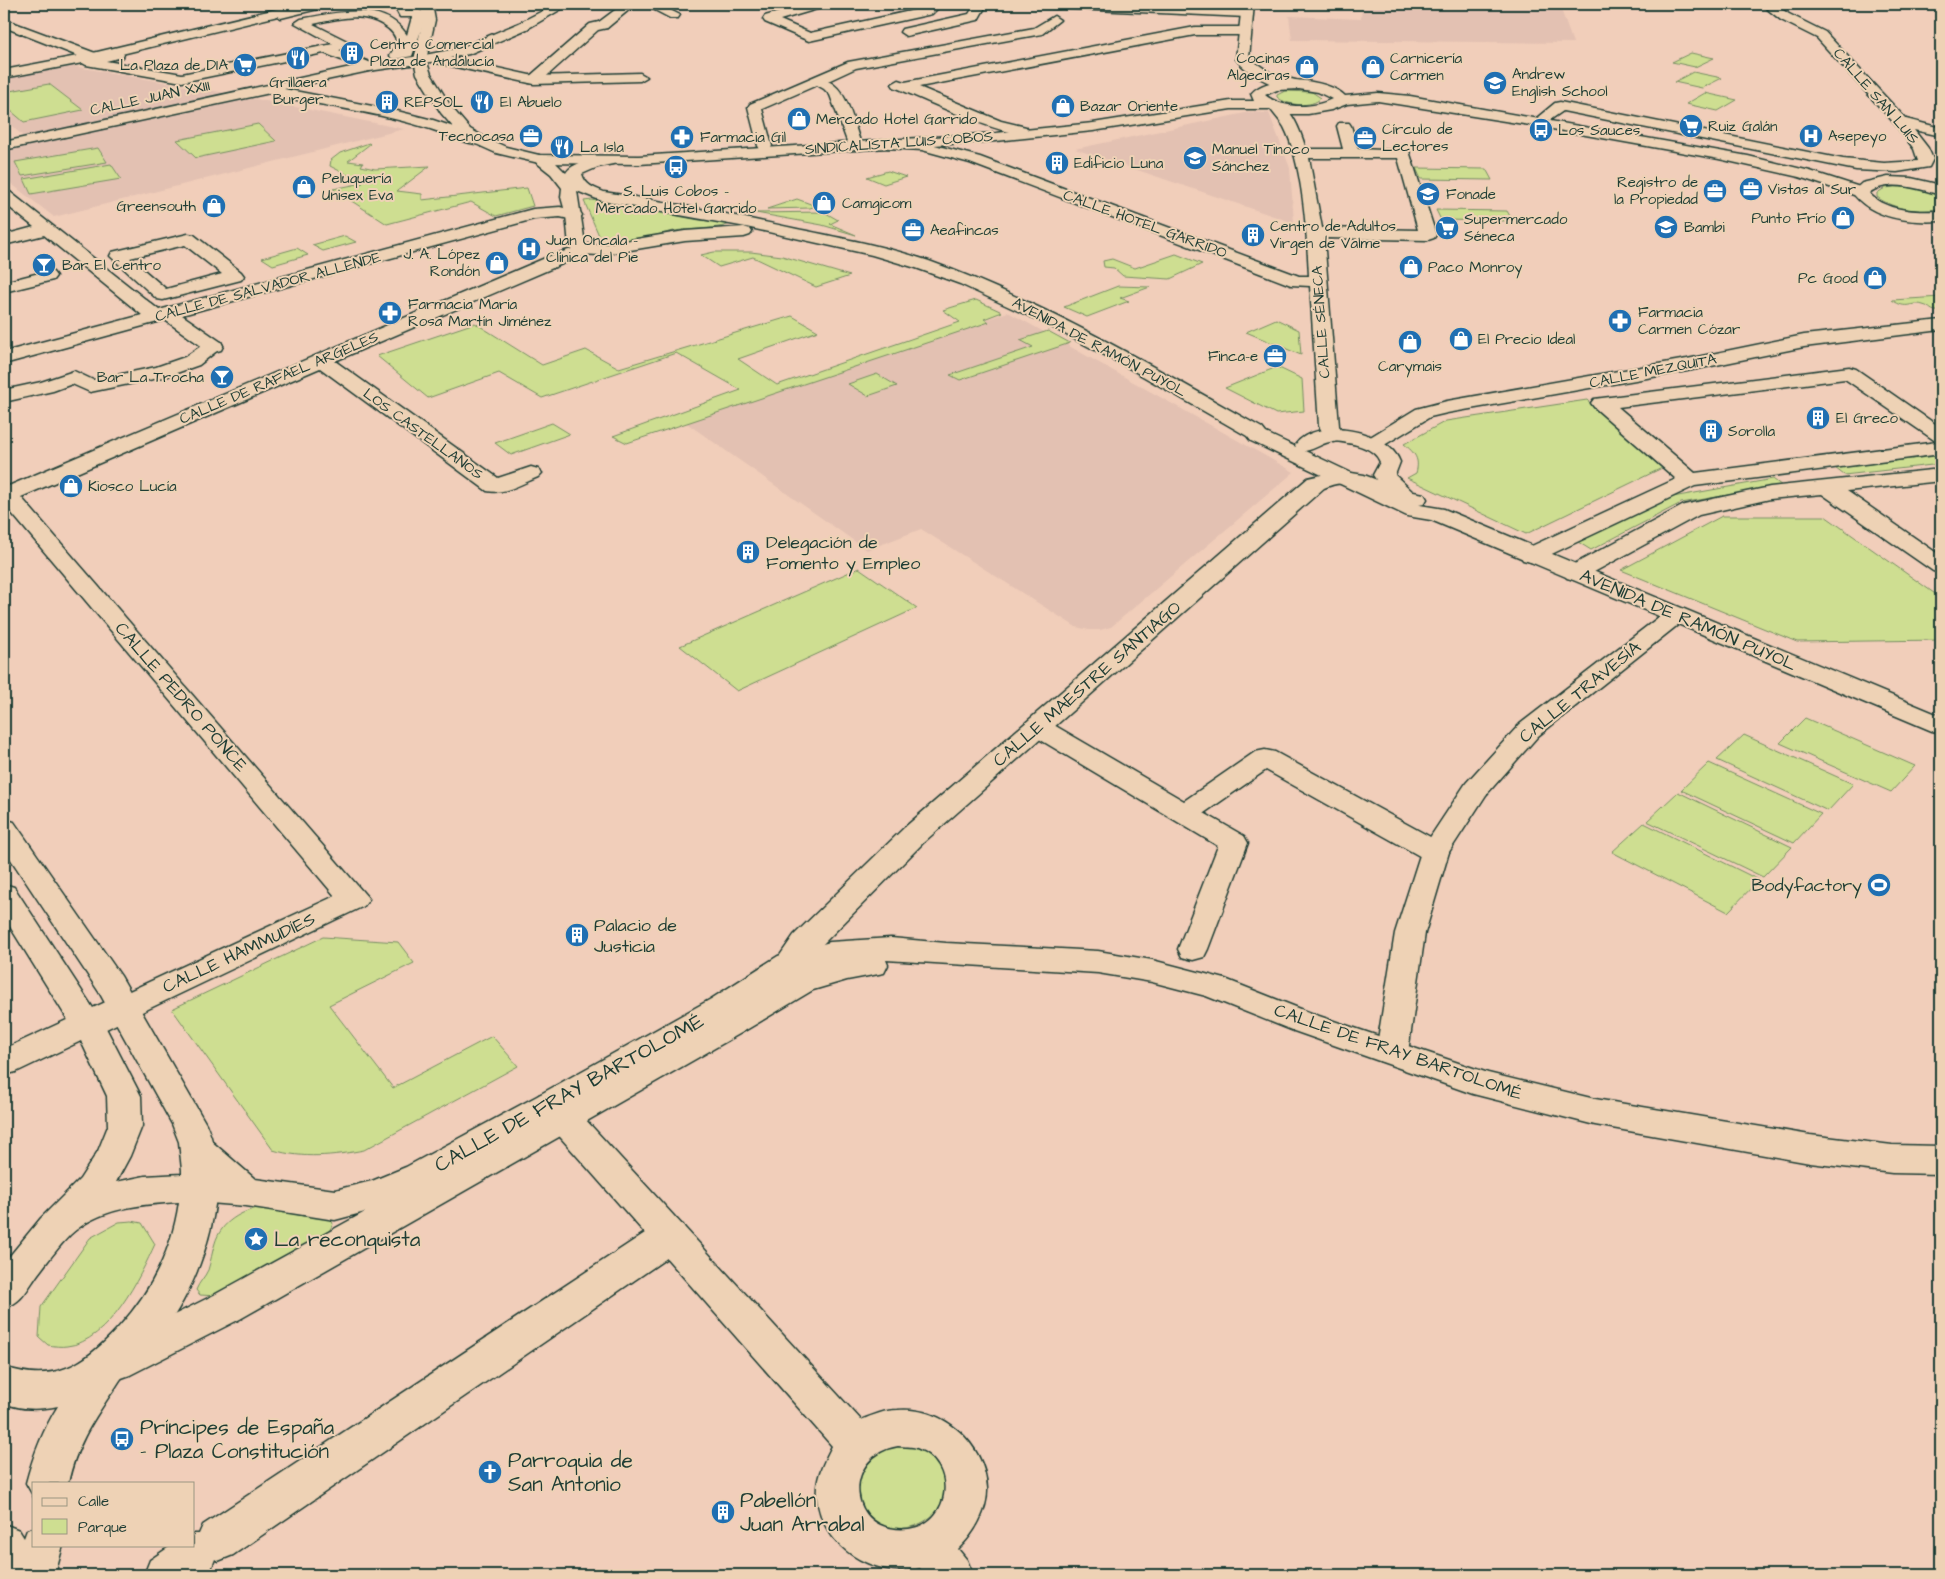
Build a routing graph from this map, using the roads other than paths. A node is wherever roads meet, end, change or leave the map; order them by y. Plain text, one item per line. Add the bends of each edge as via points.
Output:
1 (278, 4) edge
2 (311, 4) edge
3 (322, 4) edge
4 (399, 4) edge
5 (426, 4) edge
6 (564, 4) edge
7 (630, 4) edge
8 (648, 4) edge
9 (820, 4) edge
10 (936, 4) edge
11 (981, 4) edge
12 (1052, 4) edge
13 (1767, 4) edge
14 (1248, 9) edge
15 (674, 15) dead end
16 (1034, 19) dead end
17 (4, 23) edge
18 (1246, 31) junction
19 (892, 36) dead end
20 (438, 40) dead end
21 (325, 49) junction
22 (79, 51) junction
23 (93, 57) junction
24 (427, 59) junction
25 (4, 64) edge
26 (854, 65) junction
27 (369, 67) junction
28 (1255, 72) junction
29 (4, 74) edge
30 (640, 77) dead end
31 (534, 80) junction
32 (816, 80) junction
33 (1298, 85) junction
34 (904, 86) junction
35 (1324, 89) junction
36 (265, 90) junction
37 (1262, 91) junction
38 (1339, 101) junction
39 (1273, 106) junction
40 (1314, 110) junction
41 (433, 112) junction
42 (1545, 117) junction
43 (1289, 121) junction
44 (1901, 122) junction
45 (1344, 126) dead end
46 (1021, 130) junction
47 (1941, 132) edge
48 (974, 138) junction
49 (481, 141) junction
50 (853, 141) junction
51 (1941, 142) edge
52 (888, 144) junction
53 (4, 146) edge
54 (765, 146) junction
55 (1921, 148) junction
56 (1300, 153) junction
57 (1352, 153) junction
58 (539, 159) junction
59 (974, 160) junction
60 (608, 161) junction
61 (1880, 182) junction
62 (1941, 190) edge
63 (1860, 192) junction
64 (4, 195) edge
65 (602, 196) junction
66 (572, 208) junction
67 (732, 219) junction
68 (1938, 223) edge
69 (46, 230) junction
70 (793, 232) junction
71 (720, 233) junction
72 (1315, 233) junction
73 (4, 240) edge
74 (584, 250) junction
75 (47, 276) dead end
76 (235, 276) joint
77 (1317, 280) junction
78 (4, 286) edge
79 (162, 315) junction
80 (1941, 325) edge
81 (4, 358) edge
82 (320, 360) junction
83 (4, 396) edge
84 (1334, 436) junction
85 (1941, 437) edge
86 (1374, 443) junction
87 (1941, 448) edge
88 (1305, 452) junction
89 (1377, 472) junction
90 (531, 473) dead end
91 (1941, 475) edge
92 (1328, 480) junction
93 (1690, 480) junction
94 (1826, 487) junction
95 (6, 496) edge
96 (1409, 496) junction
97 (1436, 514) junction
98 (1531, 555) junction
99 (1941, 566) edge
100 (1575, 573) junction
101 (1676, 615) junction
102 (1941, 725) edge
103 (1038, 727) junction
104 (1184, 814) junction
105 (4, 828) edge
106 (1435, 852) junction
107 (4, 894) edge
108 (354, 899) joint
109 (1193, 949) dead end
110 (946, 954) junction
111 (789, 964) junction
112 (124, 1007) junction
113 (86, 1024) junction
114 (1392, 1052) junction
115 (4, 1063) edge
116 (557, 1111) junction
117 (198, 1150) junction
118 (1941, 1160) edge
119 (198, 1188) junction
120 (246, 1192) junction
121 (62, 1221) junction
122 (670, 1236) junction
123 (4, 1292) edge
124 (107, 1367) junction
125 (4, 1386) edge
126 (857, 1445) junction
127 (48, 1482) edge
128 (193, 1556) edge
129 (940, 1560) edge

1 - 22 street
2 - 23 street
3 - 21 street via 86,61 182,78
4 - 21 street via 404,14 418,13 418,25 407,53 396,55 404,39 393,25 357,12 301,23 345,45
5 - 24 street, SINDICALISTA LUIS COBOS via 429,20
6 - 24 street, CALLE JUAN XXIII via 464,52
7 - 31 street via 604,26 594,27
8 - 15 street
9 - 10 street via 769,19 809,37 928,12
11 - 19 street via 979,17
12 - 14 street
13 - 44 street, CALLE SAN LUIS via 1821,35
14 - 18 street
16 - 26 street via 1059,20 1038,31
17 - 22 street
18 - 28 street via 1242,59
18 - 34 street via 1195,31
20 - 24 street, SINDICALISTA LUIS COBOS
21 - 27 street
22 - 23 street
22 - 25 street
23 - 29 street
24 - 27 street, CALLE JUAN XXIII
24 - 31 street
24 - 41 street, SINDICALISTA LUIS COBOS via 424,74
24 - 54 street, SINDICALISTA LUIS COBOS via 442,92 459,115 480,134 510,148 575,156
26 - 32 street
26 - 34 street
27 - 36 street, CALLE JUAN XXIII
28 - 33 street via 1276,81
28 - 37 street via 1252,76 1261,84
30 - 31 street
32 - 50 street via 829,86 836,94
32 - 54 street via 755,107
33 - 35 street
33 - 37 street, SINDICALISTA LUIS COBOS
34 - 46 street via 996,124
35 - 38 street via 1339,97
35 - 42 street via 1378,90
36 - 41 street via 393,114
36 - 53 street, CALLE JUAN XXIII
37 - 39 street, CALLE SÉNECA via 1259,98
37 - 46 street, SINDICALISTA LUIS COBOS via 1124,117
38 - 40 street
38 - 63 street via 1389,98 1540,122 1789,170
39 - 40 street, SINDICALISTA LUIS COBOS
39 - 43 street, CALLE SÉNECA via 1282,111
39 - 48 street, SINDICALISTA LUIS COBOS via 1231,105 1093,127
40 - 43 street via 1294,116
41 - 49 street
41 - 49 street, SINDICALISTA LUIS COBOS
42 - 55 street, CALLE SAN LUIS via 1560,106 1854,165 1897,168 1924,164 1926,159
42 - 61 street
43 - 56 street, CALLE SÉNECA
44 - 47 street
44 - 55 street, CALLE SAN LUIS
45 - 57 street
46 - 50 street, SINDICALISTA LUIS COBOS
48 - 52 street, SINDICALISTA LUIS COBOS
48 - 59 street, CALLE HOTEL GARRIDO via 960,143 959,149
49 - 58 street, SINDICALISTA LUIS COBOS via 501,150
50 - 54 street, SINDICALISTA LUIS COBOS
51 - 55 street
52 - 59 street, CALLE HOTEL GARRIDO via 923,146
52 - 60 street, SINDICALISTA LUIS COBOS
56 - 57 street
56 - 72 street, CALLE SÉNECA
57 - 72 street via 1404,154 1428,235
58 - 60 street, SINDICALISTA LUIS COBOS
58 - 66 street via 562,176 570,188
59 - 77 street, CALLE HOTEL GARRIDO via 1297,280
60 - 65 street, AVENIDA DE RAMÓN PUYOL via 574,172 578,184
61 - 62 street via 1913,183
61 - 63 street via 1866,186
63 - 68 street via 1871,204
64 - 69 street
65 - 66 street, AVENIDA DE RAMÓN PUYOL via 585,196
65 - 67 street, AVENIDA DE RAMÓN PUYOL
66 - 74 street via 577,246
66 - 79 street, CALLE DE SALVADOR ALLENDE via 533,214
67 - 70 street, AVENIDA DE RAMÓN PUYOL
67 - 71 street via 736,226
69 - 73 street
69 - 79 street
70 - 71 street, AVENIDA DE RAMÓN PUYOL
70 - 88 street, AVENIDA DE RAMÓN PUYOL via 921,264 1001,295 1083,334 1256,432 1258,437
71 - 74 street, AVENIDA DE RAMÓN PUYOL
72 - 77 street, CALLE SÉNECA
74 - 82 street, CALLE DE RAFAEL ARGELES
75 - 78 street
76 - 76 street via 163,295 118,256 188,240
77 - 84 street, CALLE SÉNECA via 1329,426
79 - 81 street, CALLE DE SALVADOR ALLENDE
79 - 83 street via 214,346 192,361 161,372 90,386 46,387
80 - 86 street, CALLE MEZQUITA via 1804,341 1447,408 1423,413
82 - 90 street, LOS CASTELLANOS via 495,486
82 - 95 street, CALLE DE RAFAEL ARGELES
84 - 86 street
84 - 88 street via 1314,439
85 - 93 street via 1849,373 1601,403
86 - 89 street via 1390,462
87 - 93 street
88 - 89 street, AVENIDA DE RAMÓN PUYOL
88 - 92 street via 1310,477
89 - 92 street
89 - 96 street, AVENIDA DE RAMÓN PUYOL
91 - 94 street
92 - 96 street via 1364,481 1392,494
92 - 97 street, AVENIDA DE RAMÓN PUYOL via 1415,511
92 - 103 street, CALLE MAESTRE SANTIAGO
93 - 98 street
94 - 99 street
94 - 100 street via 1770,493 1692,510
95 - 108 street, CALLE PEDRO PONCE
96 - 97 street, AVENIDA DE RAMÓN PUYOL via 1426,504
97 - 98 street, AVENIDA DE RAMÓN PUYOL
98 - 100 street, AVENIDA DE RAMÓN PUYOL
100 - 101 street, AVENIDA DE RAMÓN PUYOL
101 - 102 street, AVENIDA DE RAMÓN PUYOL
101 - 106 street, CALLE TRAVESÍA via 1529,730 1476,789
103 - 104 street
103 - 111 street, CALLE MAESTRE SANTIAGO via 914,836 805,943
104 - 106 street via 1265,758
104 - 109 street via 1234,843
105 - 112 street
106 - 114 street, CALLE TRAVESÍA via 1410,933
107 - 113 street
108 - 112 street, CALLE HAMMUDÍES
110 - 111 street, CALLE DE FRAY BARTOLOMÉ via 882,950 830,953
110 - 114 street, CALLE DE FRAY BARTOLOMÉ via 1098,962 1152,971 1214,987 1305,1023
110 - 116 street, CALLE DE FRAY BARTOLOMÉ via 848,968 802,982
111 - 116 street, CALLE DE FRAY BARTOLOMÉ
112 - 113 street, CALLE HAMMUDÍES
112 - 117 street via 188,1124
113 - 115 street, CALLE HAMMUDÍES
113 - 121 street via 124,1096 125,1126 113,1156 93,1189
114 - 118 street, CALLE DE FRAY BARTOLOMÉ via 1485,1085 1595,1112 1810,1149 1892,1159
116 - 120 street, CALLE DE FRAY BARTOLOMÉ via 378,1194 335,1205
116 - 122 street, CALLE DE FRAY BARTOLOMÉ
116 - 124 street, CALLE DE FRAY BARTOLOMÉ via 227,1307
117 - 119 street
117 - 120 street
119 - 120 street, CALLE DE FRAY BARTOLOMÉ
119 - 121 street, CALLE DE FRAY BARTOLOMÉ via 135,1191 97,1202
119 - 124 street via 194,1220 176,1274 160,1304
121 - 123 street via 26,1260
122 - 126 street, CALLE DE FRAY BARTOLOMÉ
122 - 128 street
124 - 125 street, CALLE DE FRAY BARTOLOMÉ via 62,1388 35,1392
124 - 127 street via 64,1429
126 - 129 street via 844,1462 836,1482 838,1504 846,1524 861,1539 882,1549
126 - 129 street via 876,1433 898,1428 920,1430 940,1438 955,1453 964,1472 966,1492 960,1514 947,1531

